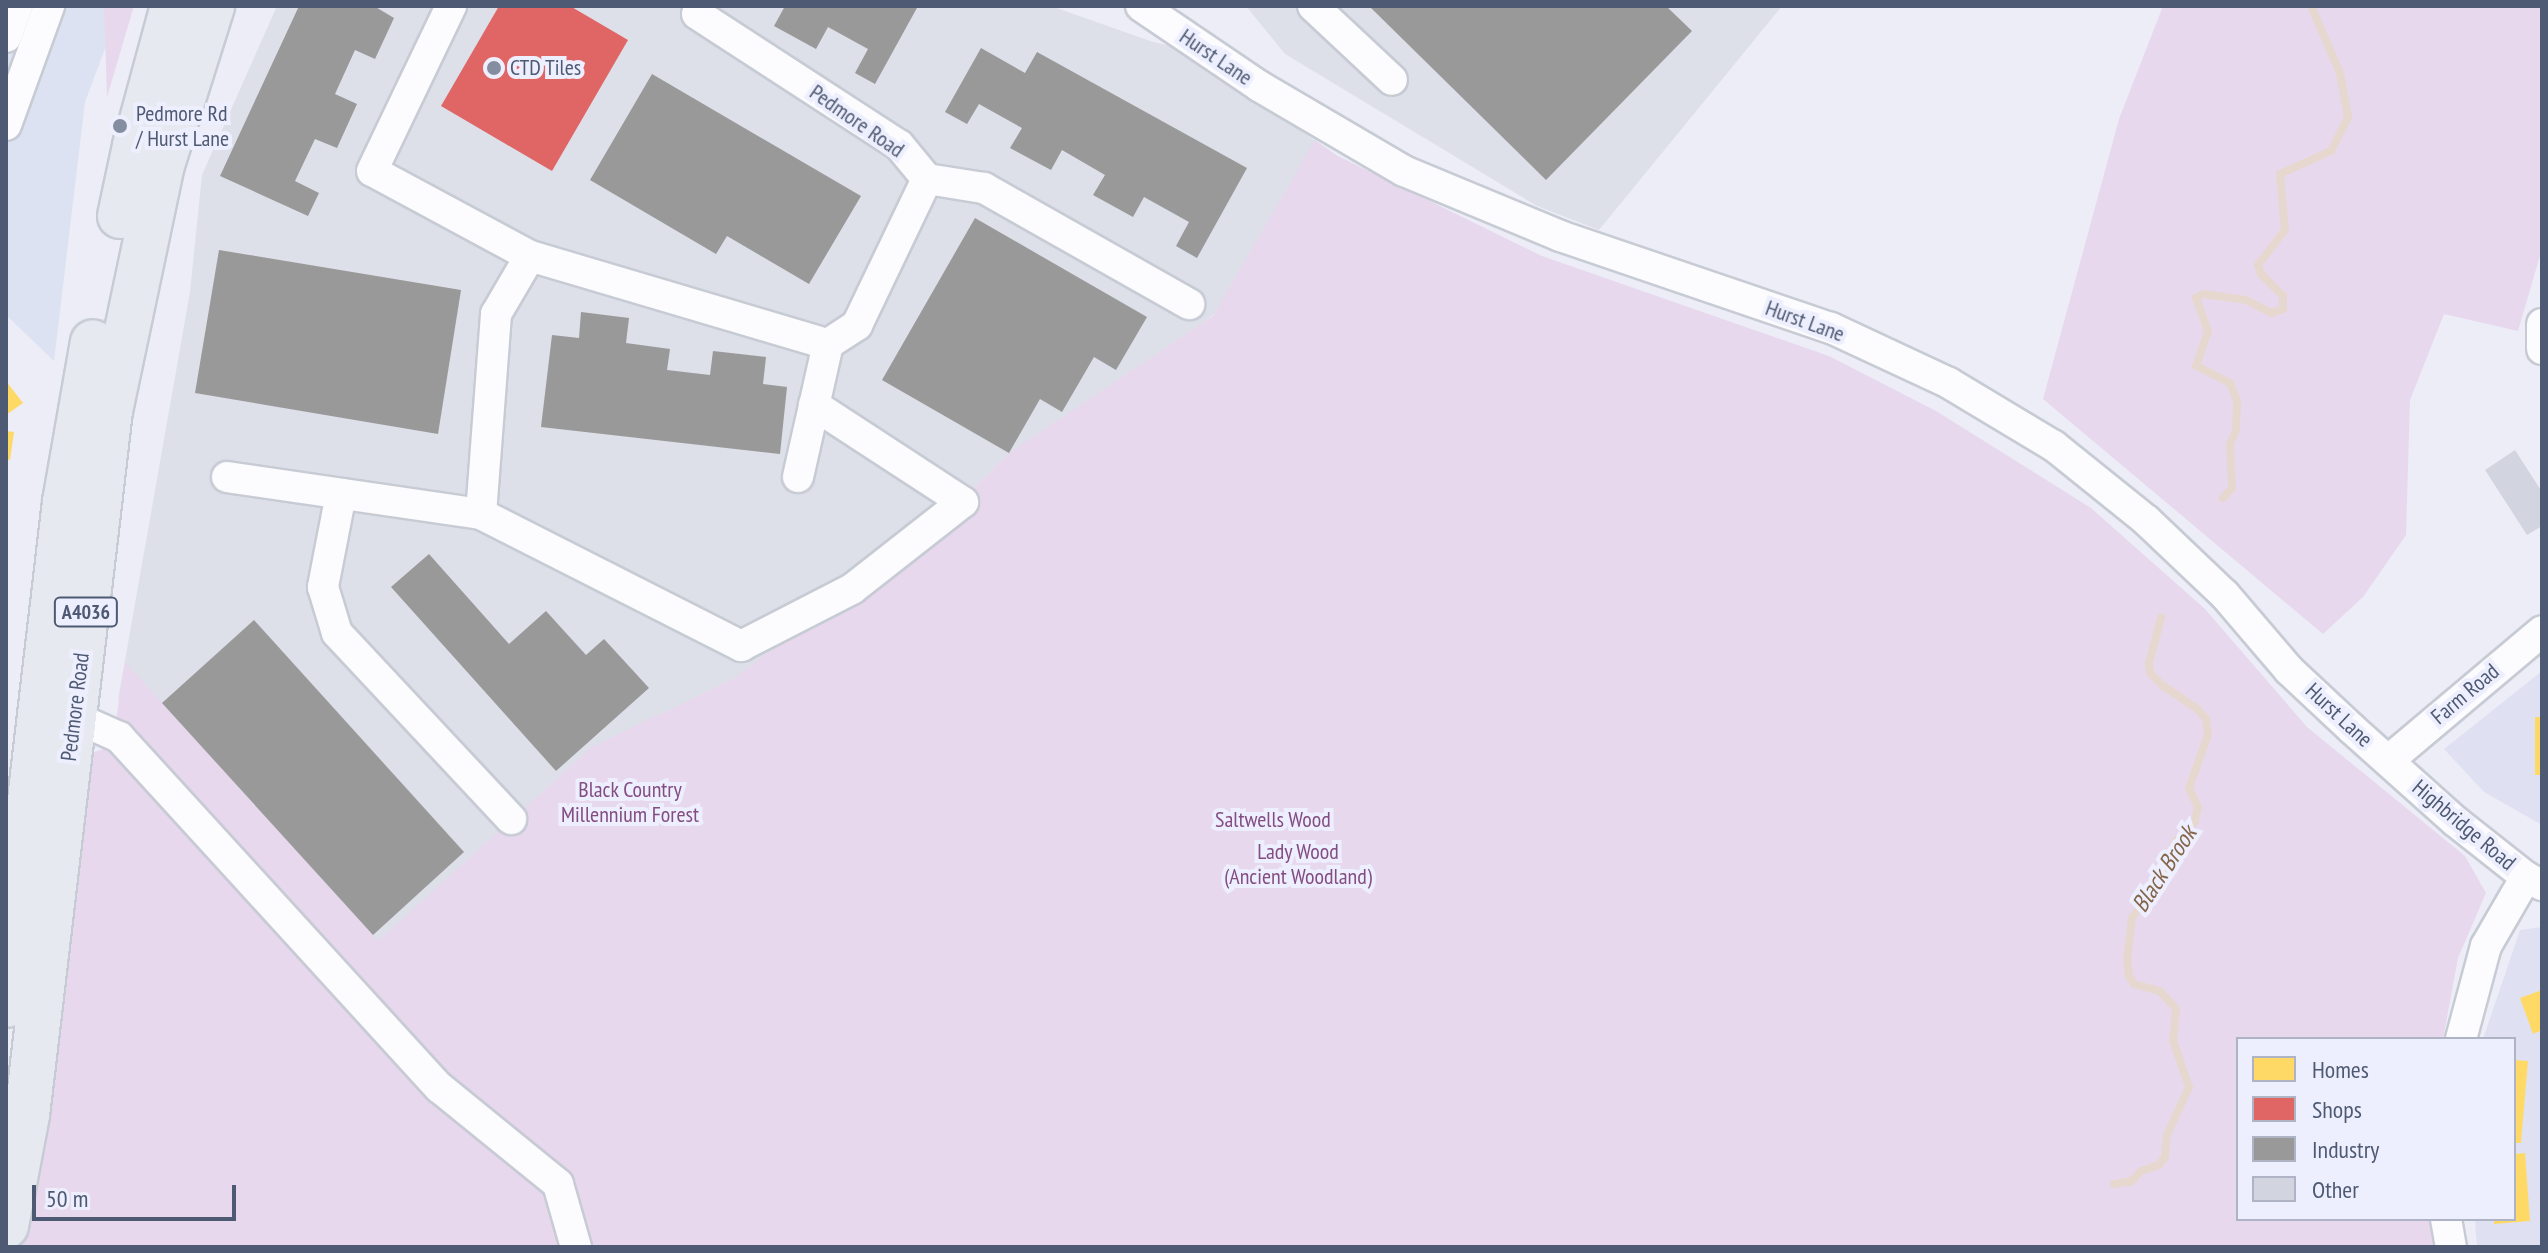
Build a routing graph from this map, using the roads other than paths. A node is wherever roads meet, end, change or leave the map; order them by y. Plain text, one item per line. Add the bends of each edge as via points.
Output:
1 (17, 6) edge
2 (49, 6) edge
3 (451, 6) edge
4 (1141, 6) edge
5 (1313, 6) edge
6 (180, 7) edge
7 (693, 9) edge
8 (6, 37) edge
9 (1392, 80) dead end
10 (6, 125) edge
11 (927, 179) junction
12 (530, 256) junction
13 (1189, 304) dead end
14 (2542, 324) edge
15 (828, 344) junction
16 (2542, 349) edge
17 (814, 405) junction
18 (227, 477) dead end
19 (798, 477) dead end
20 (341, 494) junction
21 (481, 514) junction
22 (2542, 631) edge
23 (74, 717) junction
24 (2389, 760) junction
25 (511, 819) dead end
26 (2534, 881) edge
27 (6, 1005) edge
28 (2462, 1037) edge
29 (2446, 1221) edge
30 (6, 1226) edge
31 (576, 1247) edge
32 (2451, 1247) edge

1 - 8 street
2 - 10 street
3 - 12 street via 372,171
4 - 24 street, Hurst Lane via 1259,86 1404,171 1560,236 1831,328 1949,383 2054,446 2146,520 2225,595 2289,670
5 - 9 street
6 - 23 highway, Pedmore Road / A4036 via 162,165 110,411
6 - 27 highway, Pedmore Road / A4036 via 135,146 79,410
7 - 11 street, Pedmore Road via 899,145
11 - 13 street via 984,188
11 - 15 street via 857,325
12 - 15 street
12 - 21 street via 496,314
14 - 16 street
15 - 17 street
17 - 19 street
17 - 21 street via 963,502 852,589 741,646
18 - 20 street
20 - 21 street
20 - 25 street via 323,587 337,633
22 - 24 street, Farm Road
23 - 30 highway, Pedmore Road / A4036 via 27,1115
23 - 31 street via 119,737 440,1088 558,1184
24 - 26 street, Highbridge Road via 2455,821
26 - 28 street via 2486,946
29 - 32 street

